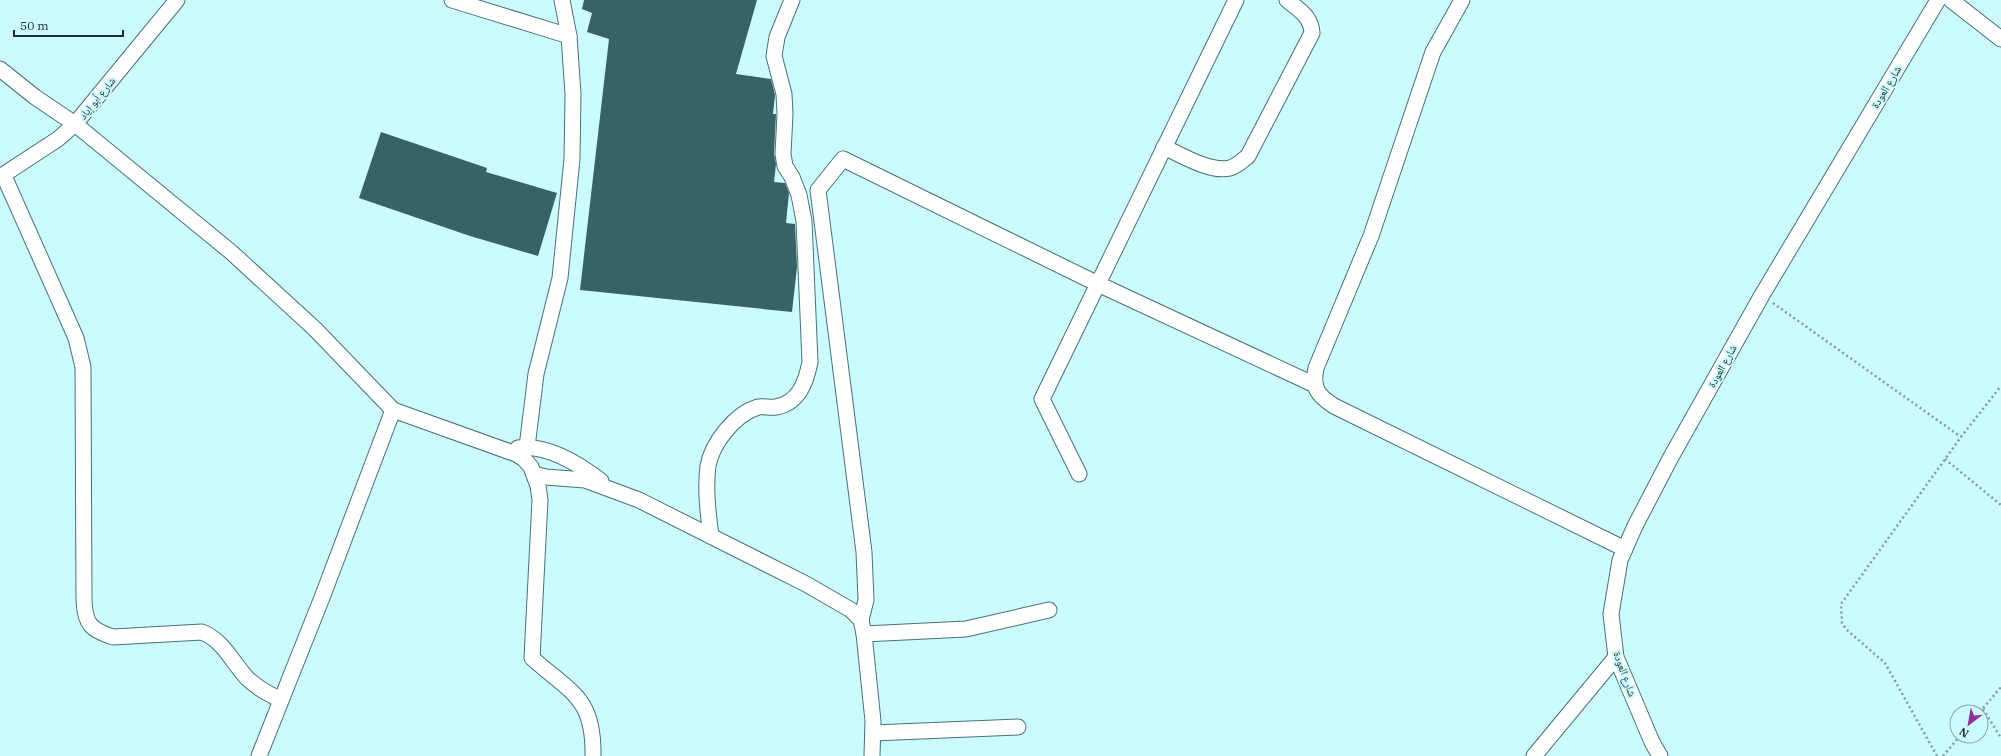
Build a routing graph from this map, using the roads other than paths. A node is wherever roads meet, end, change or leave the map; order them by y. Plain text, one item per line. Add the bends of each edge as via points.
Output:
1 (177, 0) edge
2 (452, 0) edge
3 (562, 0) edge
4 (792, 0) edge
5 (1236, 0) edge
6 (1287, 0) edge
7 (1462, 0) edge
8 (1938, 0) edge
9 (1951, 0) edge
10 (568, 36) junction
11 (2001, 39) edge
12 (0, 69) edge
13 (75, 124) junction
14 (1164, 147) junction
15 (2, 176) edge
16 (1098, 284) junction
17 (1315, 384) junction
18 (393, 410) junction
19 (527, 447) junction
20 (506, 450) junction
21 (534, 474) junction
22 (1079, 474) dead end
23 (612, 489) junction
24 (711, 536) junction
25 (1625, 549) junction
26 (1049, 610) dead end
27 (863, 627) junction
28 (1616, 657) junction
29 (281, 700) junction
30 (1018, 728) dead end
31 (873, 733) junction
32 (259, 756) edge
33 (593, 756) edge
34 (872, 756) edge
35 (1534, 756) edge
36 (1660, 756) edge

1 - 13 street, شارع أبو إياد
2 - 10 street
3 - 10 street
4 - 24 street via 777,37 774,56 784,94 786,114 783,154 785,166 799,195 804,221 810,362 807,381 791,401 776,407 758,407 739,417 726,429 709,464 706,486
5 - 14 street
6 - 14 street via 1307,16 1312,33 1248,156 1230,168 1217,169
7 - 17 street via 1433,52 1371,236 1316,368
8 - 25 street, شارع العودة via 1762,295 1672,457
9 - 11 street
10 - 19 street via 573,94 572,160 567,216 560,278 536,374
12 - 13 street
13 - 15 street, شارع أبو إياد via 58,139
13 - 18 street via 231,252 315,329
14 - 16 street
15 - 29 street via 61,303 81,353 85,616 90,625 99,632 113,637 202,632 213,636 248,679 261,690
16 - 17 street
16 - 22 street via 1042,399
16 - 27 street via 843,159 818,190 864,552 866,600
17 - 25 street via 1322,399 1334,406
18 - 20 street
18 - 29 street
19 - 20 street
19 - 23 street via 548,451 566,459
20 - 21 street via 524,460
21 - 23 street via 585,480
21 - 33 street via 540,500 532,658 582,702 592,727
23 - 24 street
24 - 27 street via 838,601
25 - 28 street, شارع العودة via 1620,560 1611,614
26 - 27 street via 966,630
27 - 31 street
28 - 35 street
28 - 36 street, شارع العودة
29 - 32 street
30 - 31 street
31 - 34 street

